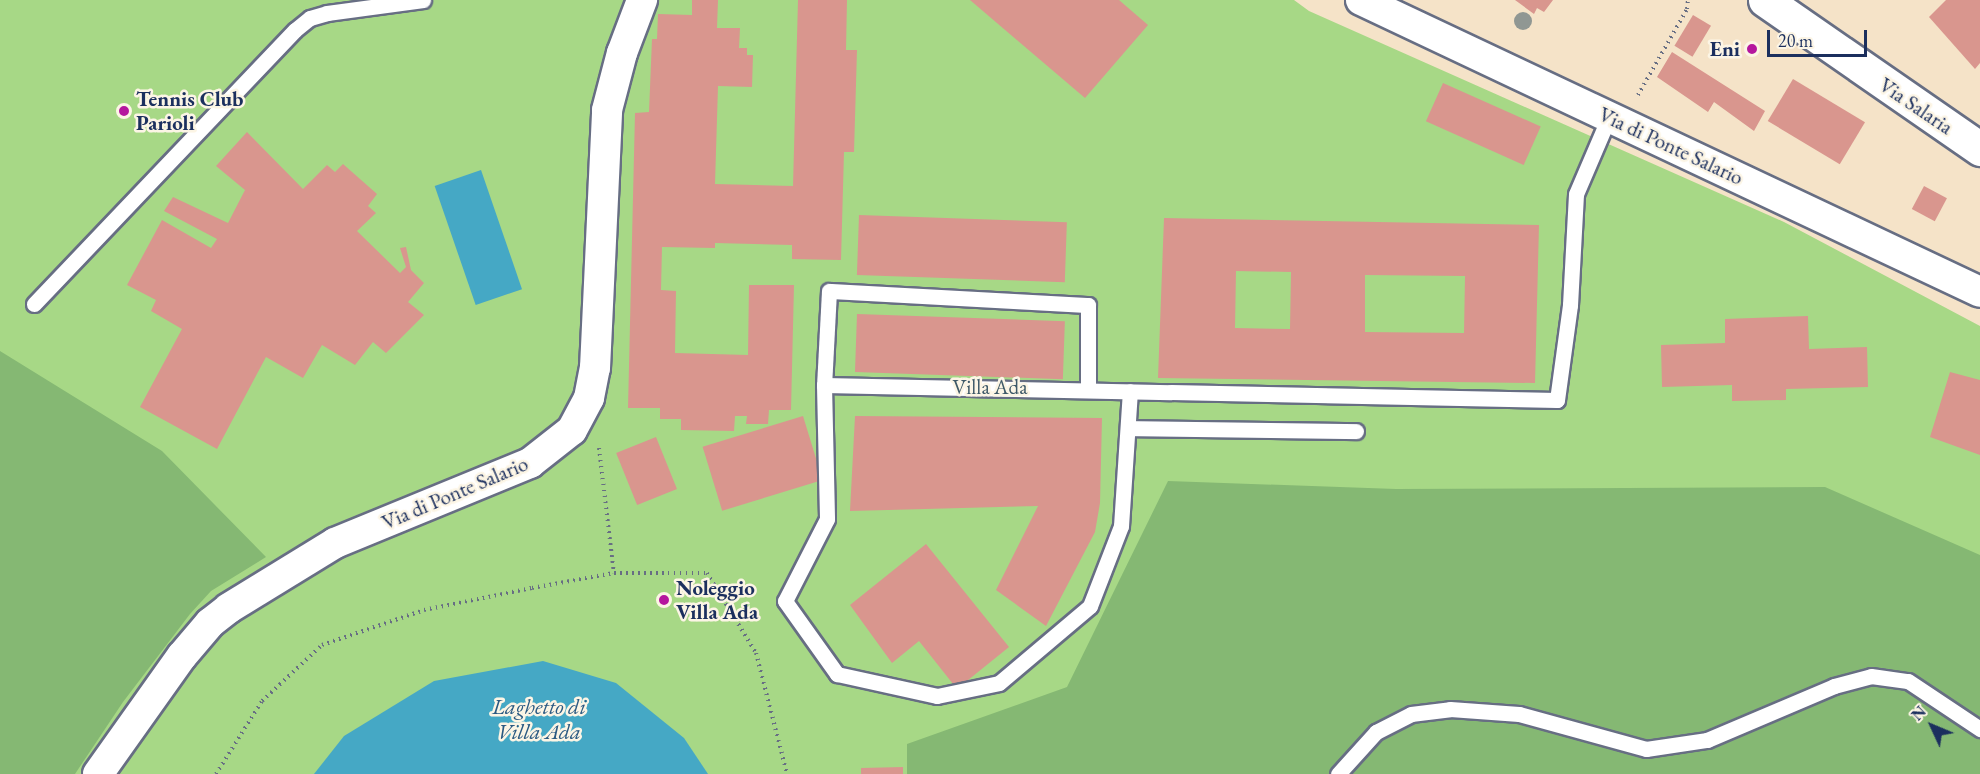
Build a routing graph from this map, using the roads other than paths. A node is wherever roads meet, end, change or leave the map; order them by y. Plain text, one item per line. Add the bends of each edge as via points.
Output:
1 (423, 0) edge
2 (642, 0) edge
3 (1361, 0) edge
4 (1765, 0) edge
5 (1609, 117) junction
6 (1980, 149) edge
7 (1980, 292) edge
8 (34, 304) dead end
9 (824, 385) junction
10 (1088, 390) junction
11 (1130, 391) junction
12 (1128, 428) junction
13 (1356, 431) dead end
14 (1980, 729) edge
15 (98, 774) edge
16 (1338, 774) edge

1 - 8 lane via 327,13 302,24
2 - 15 street, Via di Ponte Salario via 607,110 595,368 589,398 572,430 530,463 335,543 229,608 210,623 182,656
3 - 5 street, Via di Ponte Salario
4 - 6 main road, Via Salaria
5 - 7 street, Via di Ponte Salario
5 - 11 lane via 1576,194 1570,305 1557,399
9 - 10 lane
9 - 10 lane via 829,291 1088,305
9 - 12 lane via 826,519 785,601 837,674 937,696 999,683 1090,606 1121,526
10 - 11 lane
11 - 12 lane
12 - 13 lane
14 - 16 lane via 1908,681 1871,675 1834,686 1707,740 1646,749 1519,714 1449,709 1411,714 1376,732

